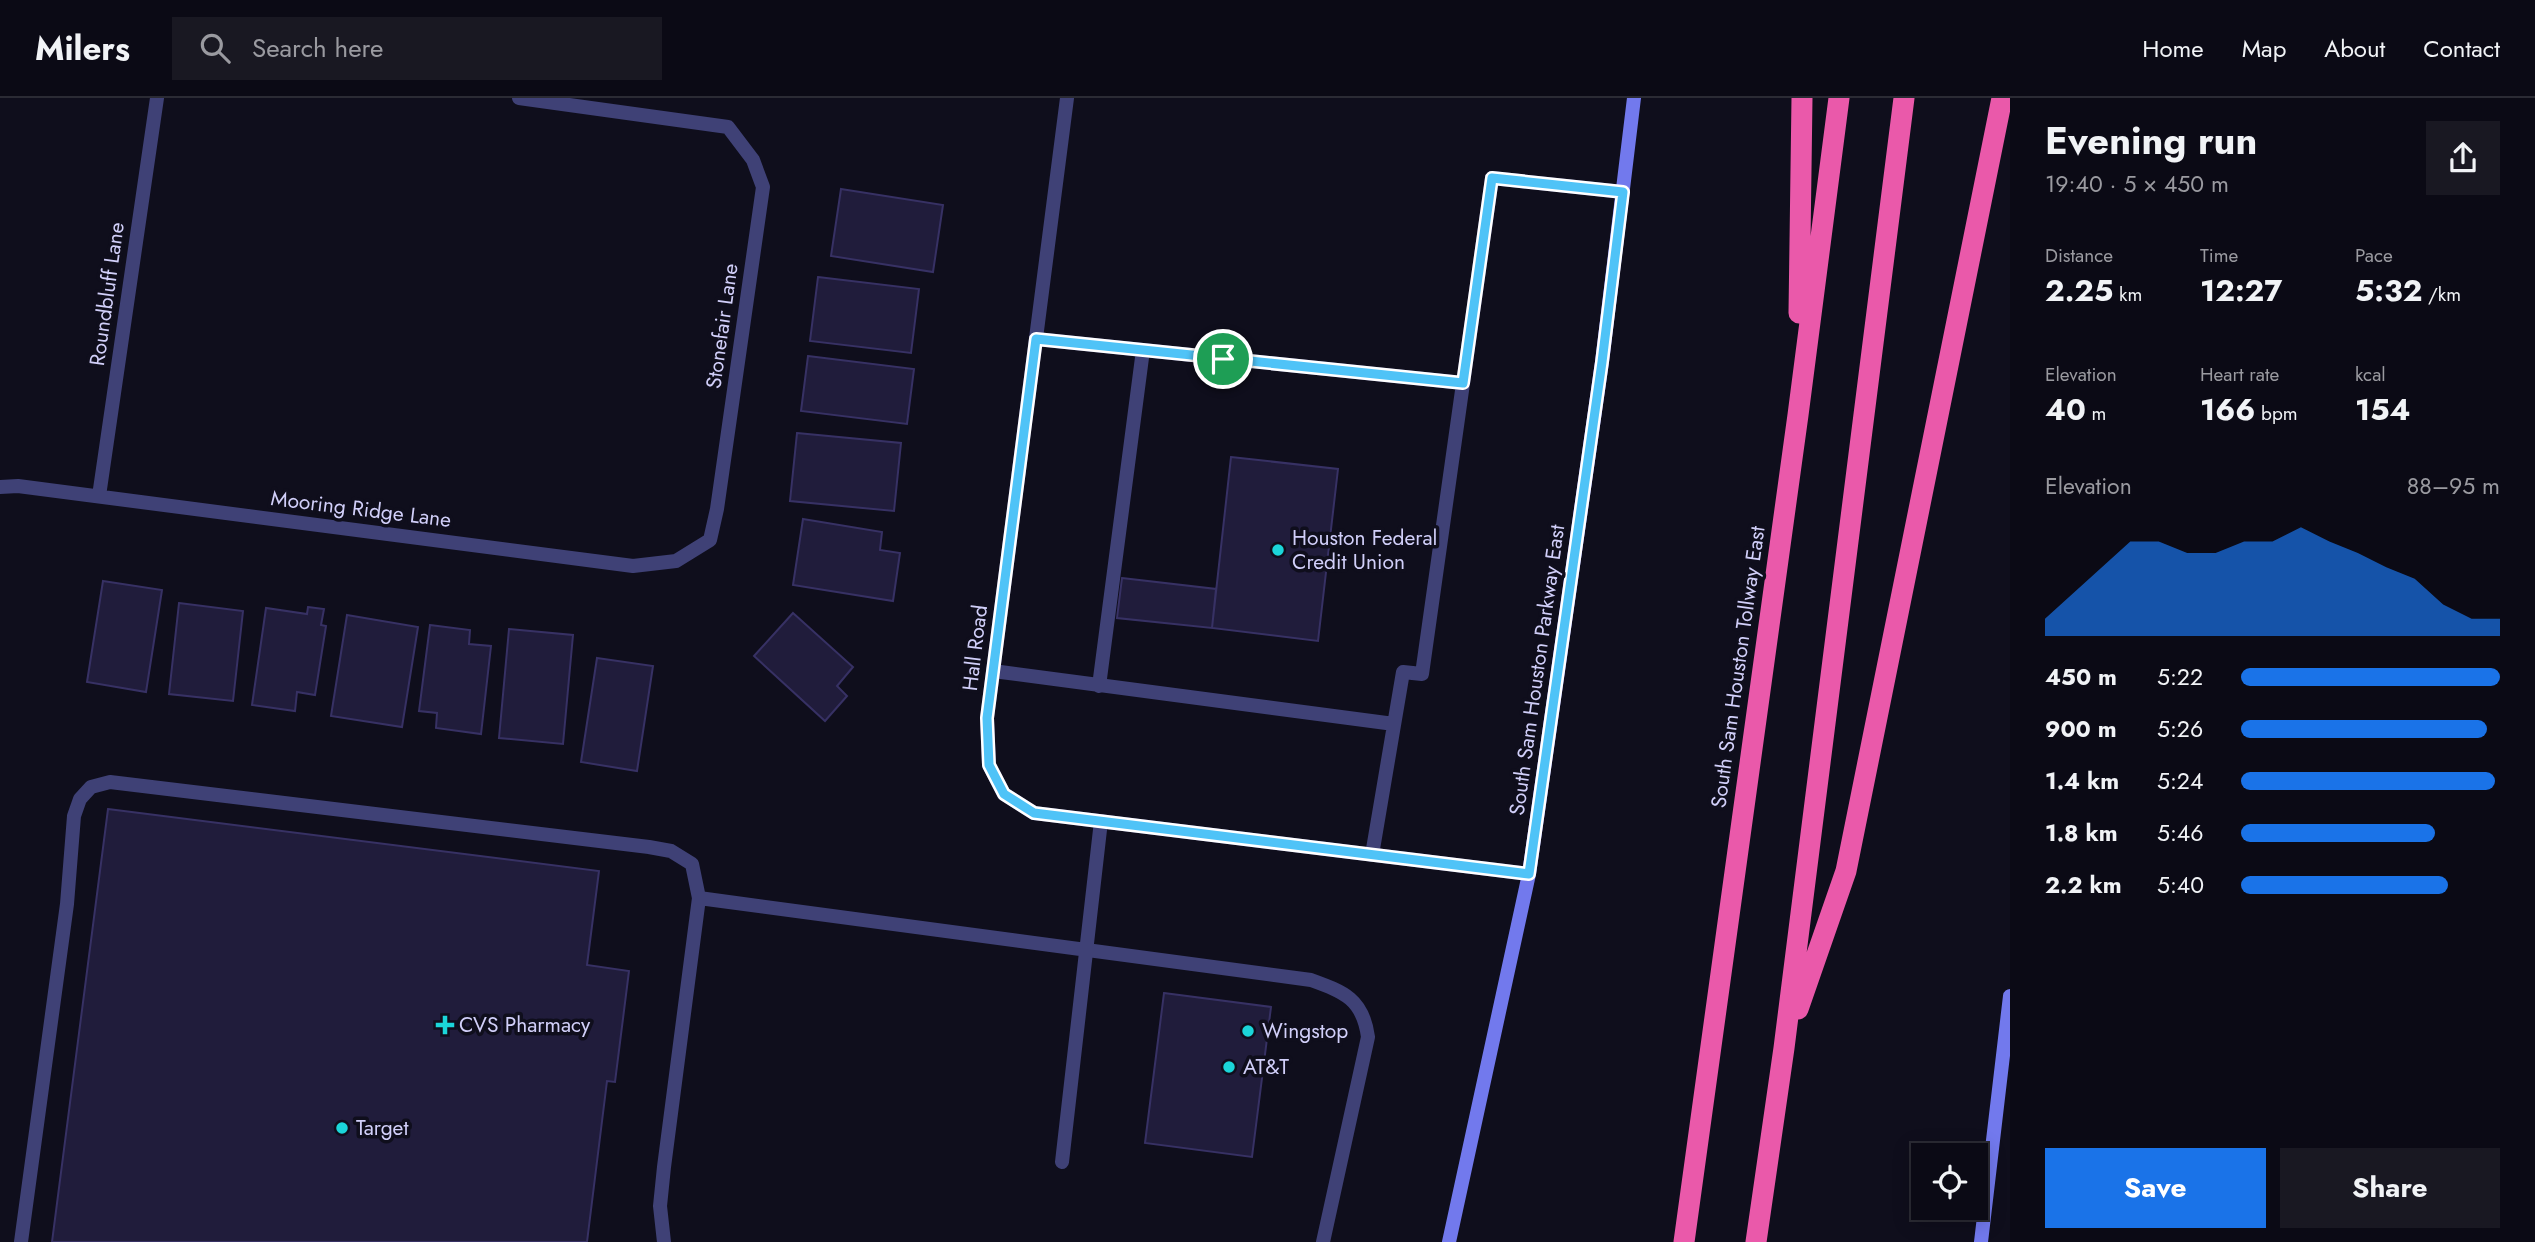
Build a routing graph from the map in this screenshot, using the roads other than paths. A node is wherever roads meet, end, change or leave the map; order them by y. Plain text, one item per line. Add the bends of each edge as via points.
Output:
1 (158, 98) edge
2 (519, 98) edge
3 (1067, 98) edge
4 (1634, 98) edge
5 (1802, 98) edge
6 (1839, 98) edge
7 (1904, 98) edge
8 (2002, 98) edge
9 (1623, 192) junction
10 (1036, 339) junction
11 (1143, 350) junction
12 (1463, 383) junction
13 (1798, 415) junction
14 (0, 487) edge
15 (99, 496) junction
16 (710, 540) joint
17 (993, 671) junction
18 (1099, 686) junction
19 (1394, 724) junction
20 (1101, 821) junction
21 (1372, 855) junction
22 (1529, 874) junction
23 (699, 898) junction
24 (1087, 950) junction
25 (2010, 996) edge
26 (1784, 1048) junction
27 (1062, 1162) dead end
28 (21, 1242) edge
29 (664, 1242) edge
30 (1323, 1242) edge
31 (1449, 1242) edge
32 (1684, 1242) edge
33 (1756, 1242) edge
34 (1981, 1242) edge

1 - 15 street, Roundbluff Lane
2 - 16 street, Stonefair Lane via 728,127 752,160 763,187
3 - 10 street, Hall Road
4 - 9 main road, South Sam Houston Parkway East
5 - 13 highway
6 - 13 highway, South Sam Houston Tollway East
7 - 26 highway
8 - 26 highway via 1846,871
9 - 12 street via 1492,178
9 - 22 main road, South Sam Houston Parkway East
10 - 11 street
10 - 17 street, Hall Road
11 - 12 street
11 - 18 street
12 - 19 street via 1422,674 1403,672
13 - 32 highway, South Sam Houston Tollway East
14 - 15 street, Mooring Ridge Lane
15 - 16 street, Mooring Ridge Lane via 632,566 676,561
17 - 18 street
17 - 20 street, Hall Road via 987,718 989,765 1004,794 1034,813
18 - 19 street
19 - 21 street
20 - 21 street, Hall Road
20 - 24 street
21 - 22 street, Hall Road
22 - 31 main road, South Sam Houston Parkway East
23 - 24 street
23 - 28 street via 692,864 671,851 649,846 110,782 91,787 74,816 67,905
23 - 29 street via 660,1206
24 - 27 street
24 - 30 street via 1311,980 1356,1003 1368,1037
25 - 34 main road
26 - 33 highway

